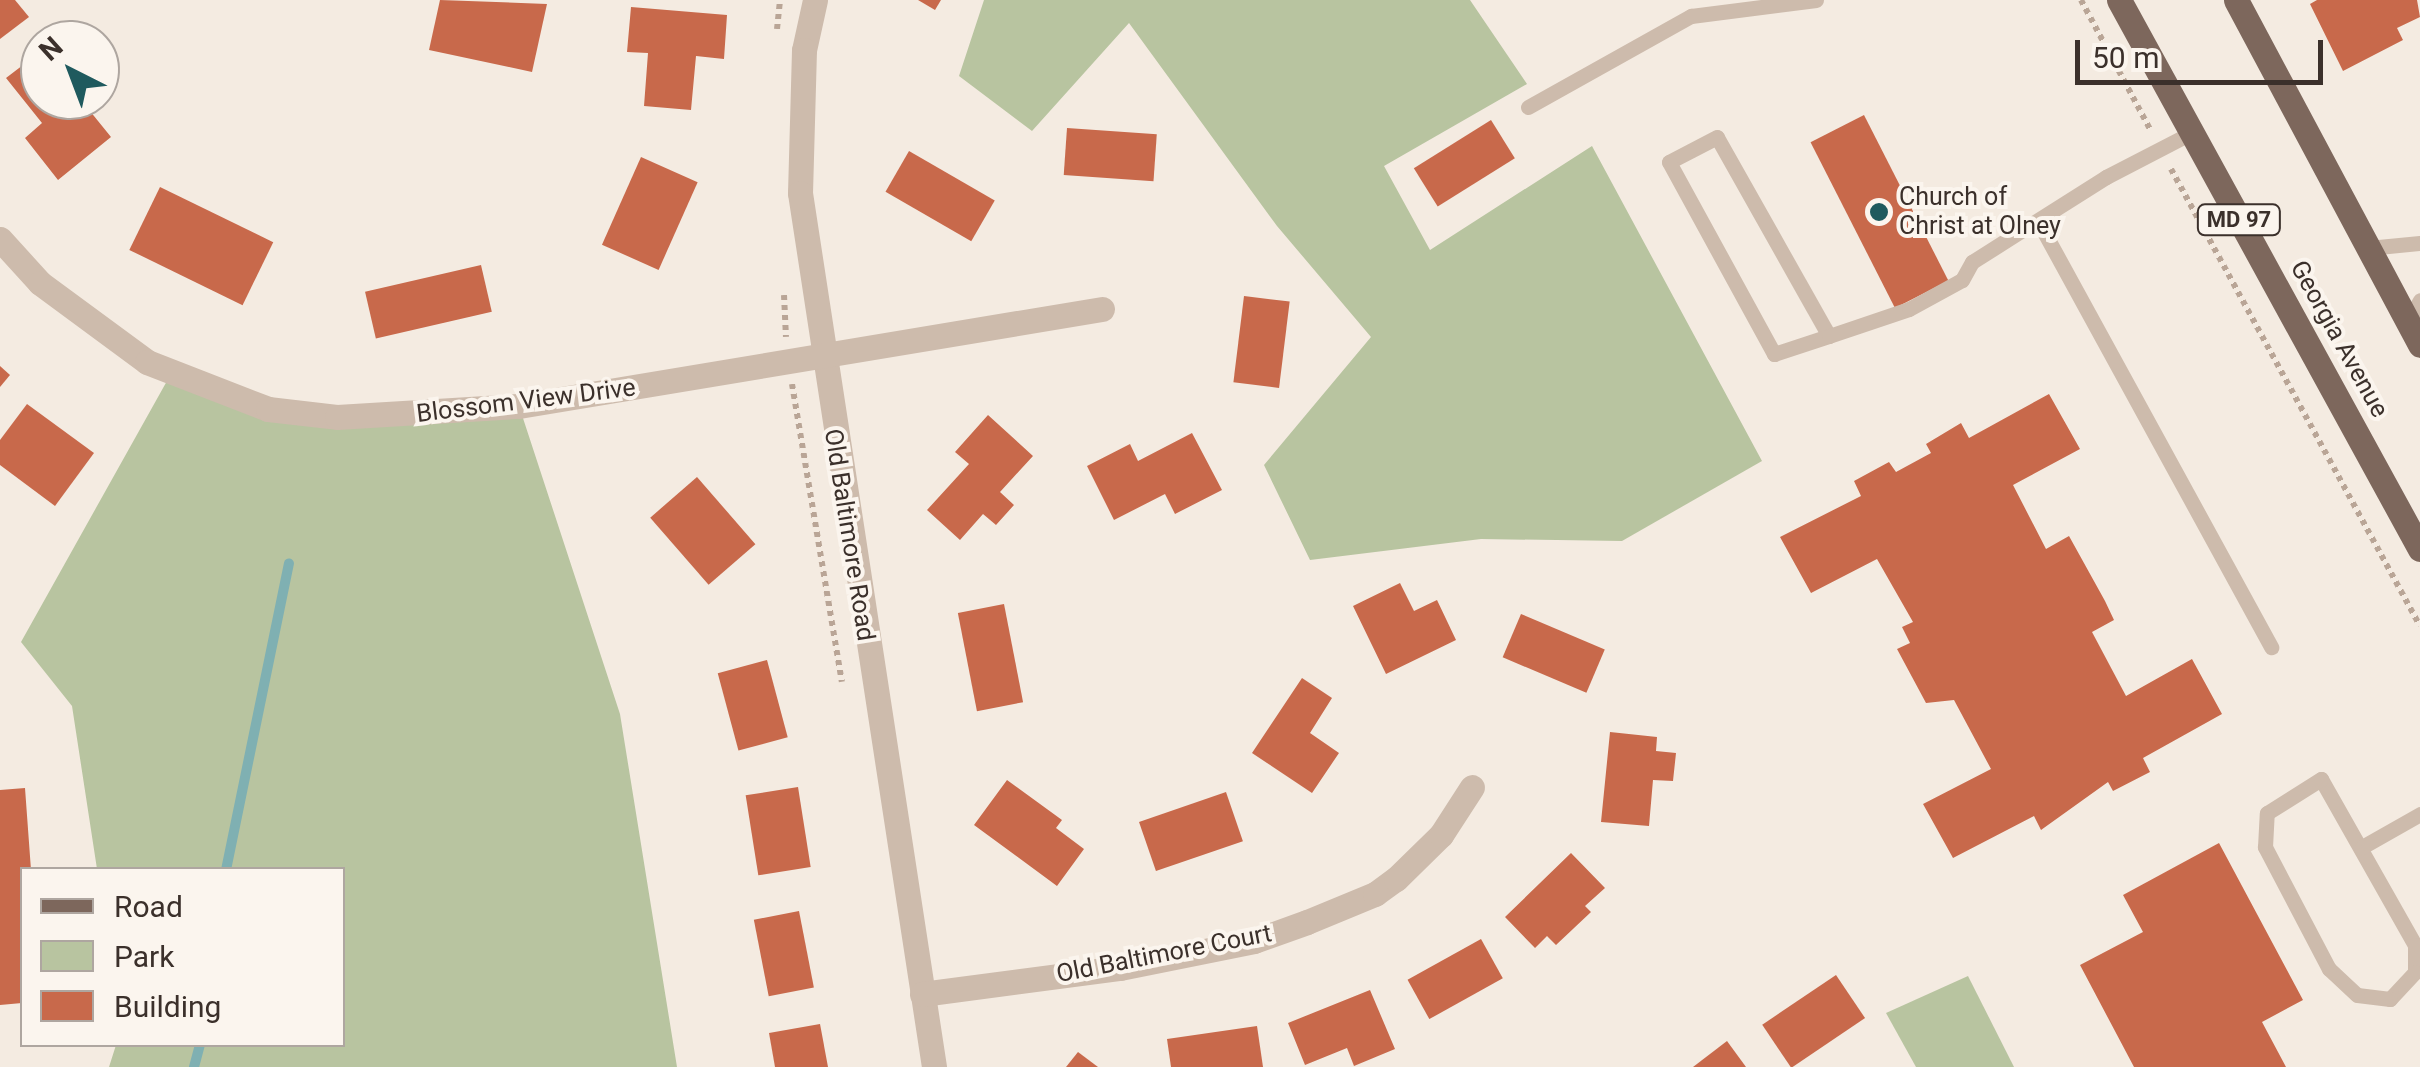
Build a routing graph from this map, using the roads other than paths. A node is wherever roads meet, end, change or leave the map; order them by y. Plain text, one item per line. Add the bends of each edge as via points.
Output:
1 (815, 0) edge
2 (1816, 0) edge
3 (2119, 0) edge
4 (2236, 0) edge
5 (1528, 107) dead end
6 (2191, 133) junction
7 (2038, 221) junction
8 (0, 238) edge
9 (2420, 243) edge
10 (2368, 248) junction
11 (1102, 309) dead end
12 (2414, 310) edge
13 (1828, 336) junction
14 (2420, 344) edge
15 (821, 358) junction
16 (2420, 549) edge
17 (2271, 647) dead end
18 (1472, 787) dead end
19 (2420, 814) edge
20 (2362, 847) junction
21 (922, 994) junction
22 (934, 1067) edge

1 - 15 street, Old Baltimore Road via 804,50 800,193
2 - 5 lane via 1691,16
3 - 6 main road, Georgia Avenue / MD 97
4 - 10 main road
6 - 7 lane
6 - 16 main road, Georgia Avenue / MD 97
7 - 13 lane via 1972,262 1962,280 1909,308
7 - 17 lane
8 - 15 street, Blossom View Drive via 40,283 146,362 268,409 337,417 433,416
9 - 10 lane
10 - 12 main road
11 - 15 street, Blossom View Drive
12 - 14 main road
13 - 13 lane via 1774,354 1670,162 1717,137
15 - 21 street, Old Baltimore Road
18 - 21 street, Old Baltimore Court via 1440,835 1396,878 1375,894 1289,928 1120,968
19 - 20 lane
20 - 20 lane via 2321,780 2266,813 2264,848 2329,969 2356,994 2390,999 2415,972 2415,945
21 - 22 street, Old Baltimore Road

